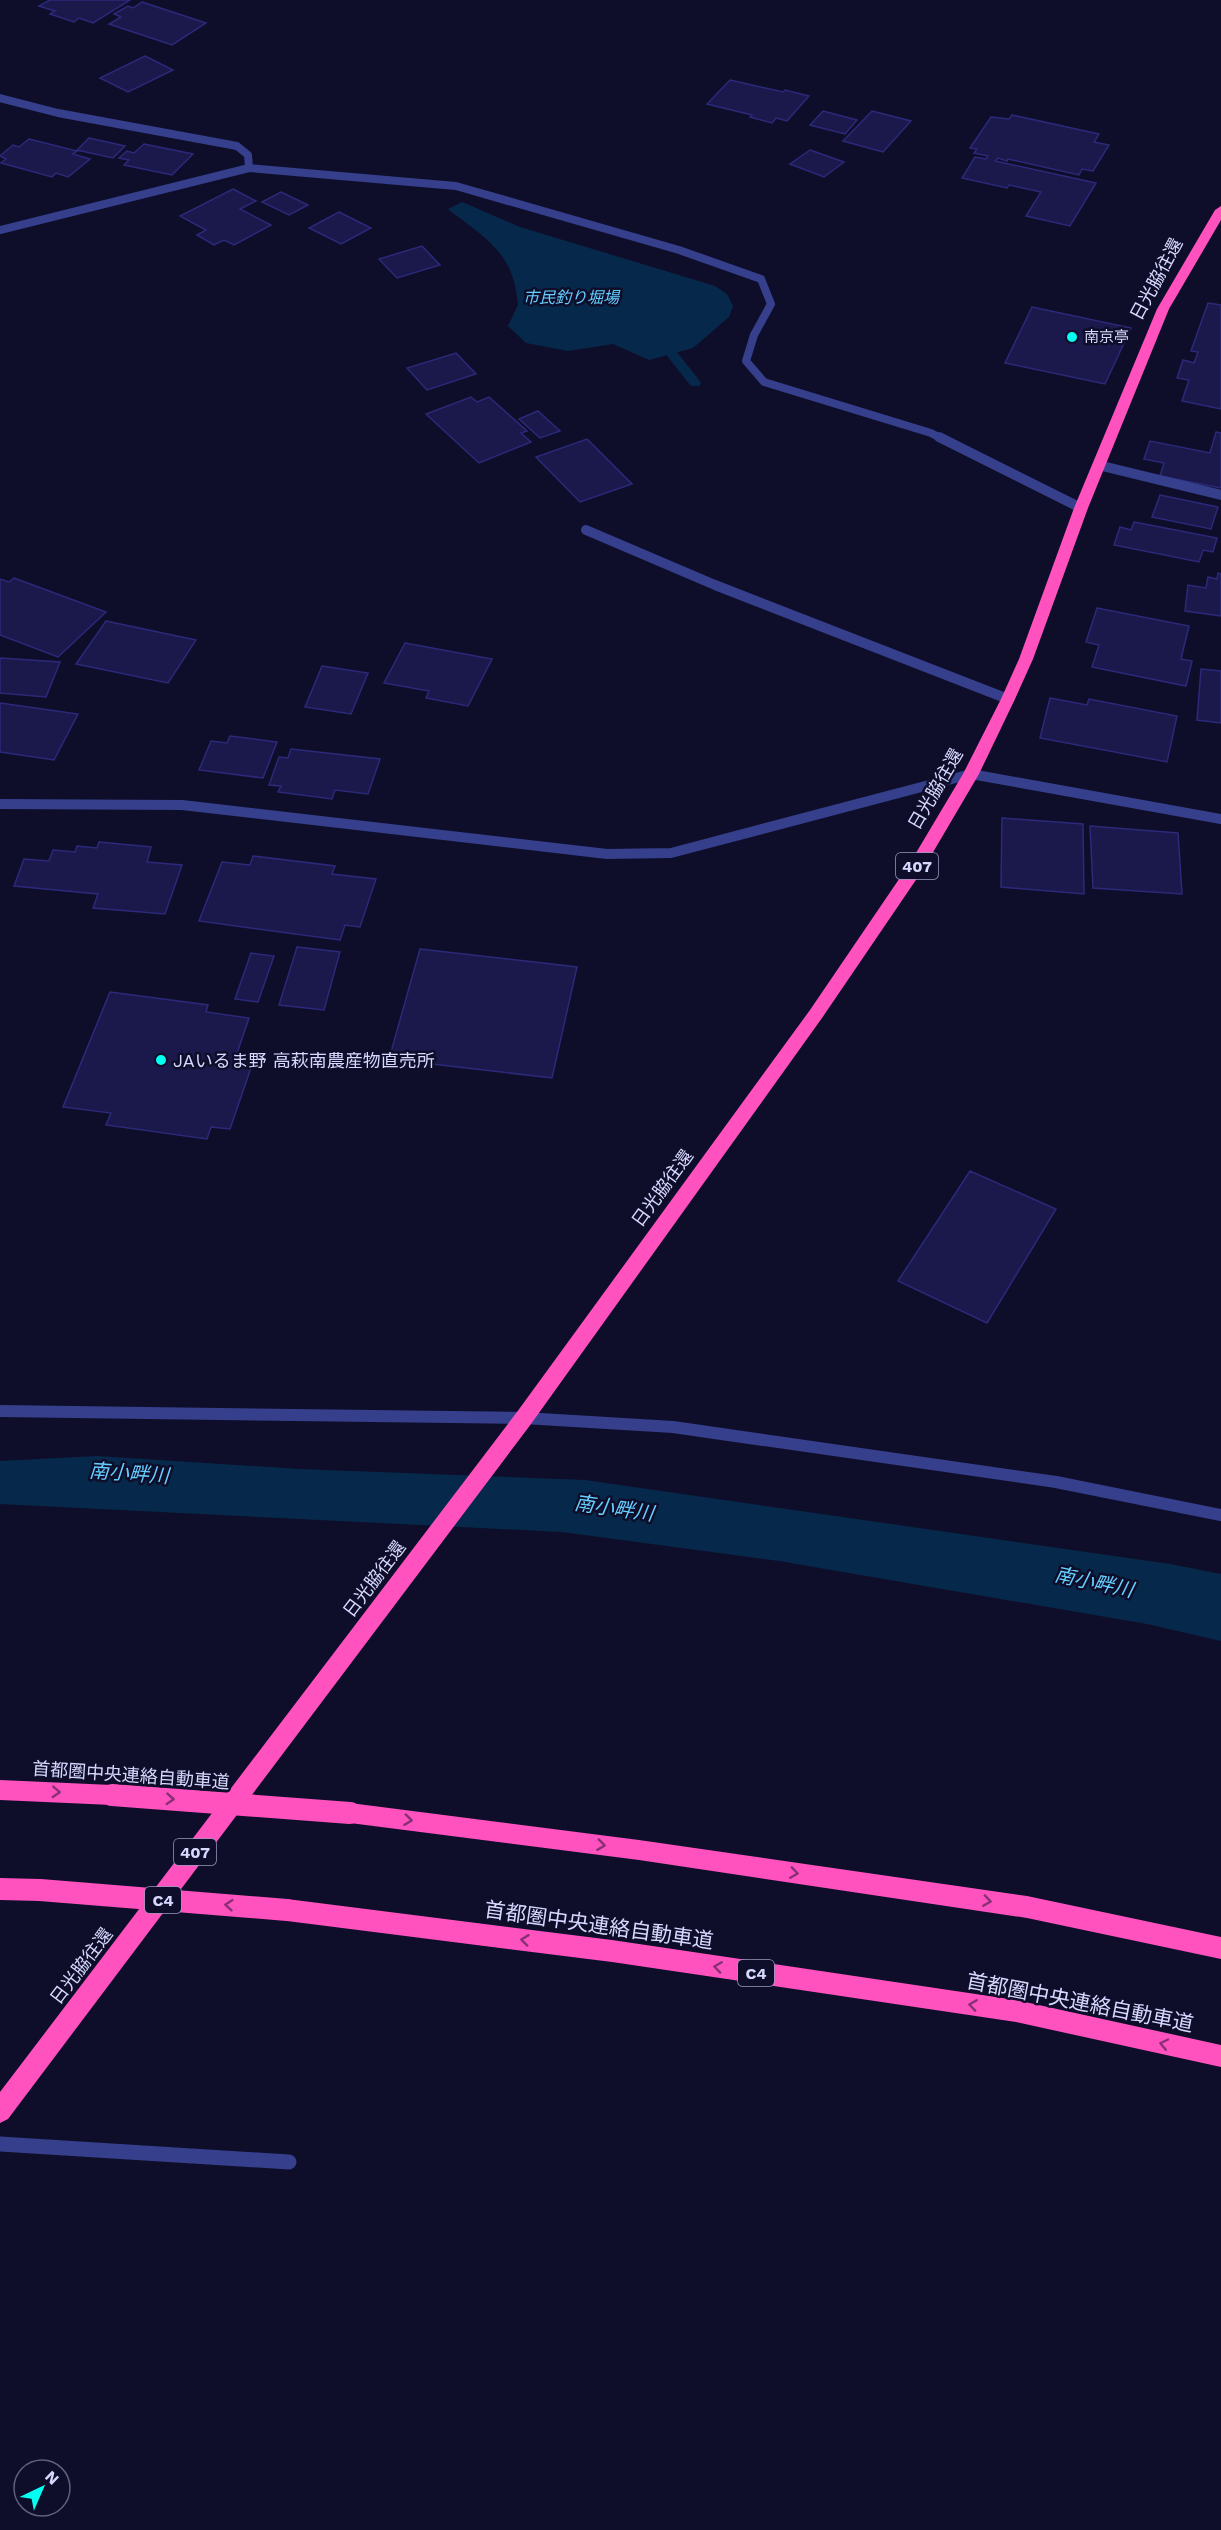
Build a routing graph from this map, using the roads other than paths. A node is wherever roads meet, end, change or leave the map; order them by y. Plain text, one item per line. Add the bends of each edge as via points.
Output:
1 (0, 98) edge
2 (249, 168) junction
3 (1221, 210) edge
4 (0, 230) edge
5 (1098, 465) junction
6 (1221, 495) edge
7 (1080, 508) junction
8 (586, 530) dead end
9 (1008, 699) junction
10 (971, 774) junction
11 (0, 804) edge
12 (1221, 819) edge
13 (0, 1410) edge
14 (524, 1418) junction
15 (1221, 1515) edge
16 (0, 1790) edge
17 (0, 1889) edge
18 (1221, 1948) edge
19 (1221, 2056) edge
20 (0, 2110) edge
21 (0, 2144) edge
22 (289, 2162) dead end

1 - 2 street via 58,113 237,146 248,155
2 - 4 street
2 - 7 street via 456,186 679,250 761,279 771,304 754,335 746,361 764,382 931,433
3 - 5 highway, 日光脇往還 / 407 via 1162,309
5 - 6 street
5 - 7 highway, 日光脇往還 / 407
7 - 9 highway, 日光脇往還 / 407
8 - 9 street via 715,585
9 - 10 highway, 日光脇往還 / 407
10 - 11 street via 671,853 607,854 182,805
10 - 12 street
10 - 14 highway, 日光脇往還 / 407 via 916,867 816,1014
13 - 14 street
14 - 15 street via 673,1427 1056,1482
14 - 20 highway, 日光脇往還 / 407
16 -> 18 highway, 首都圏中央連絡自動車道, bridge via 350,1813 639,1850 1027,1907
19 -> 17 highway, 首都圏中央連絡自動車道 / C4, bridge via 1016,2012 612,1951 287,1910
21 - 22 street

